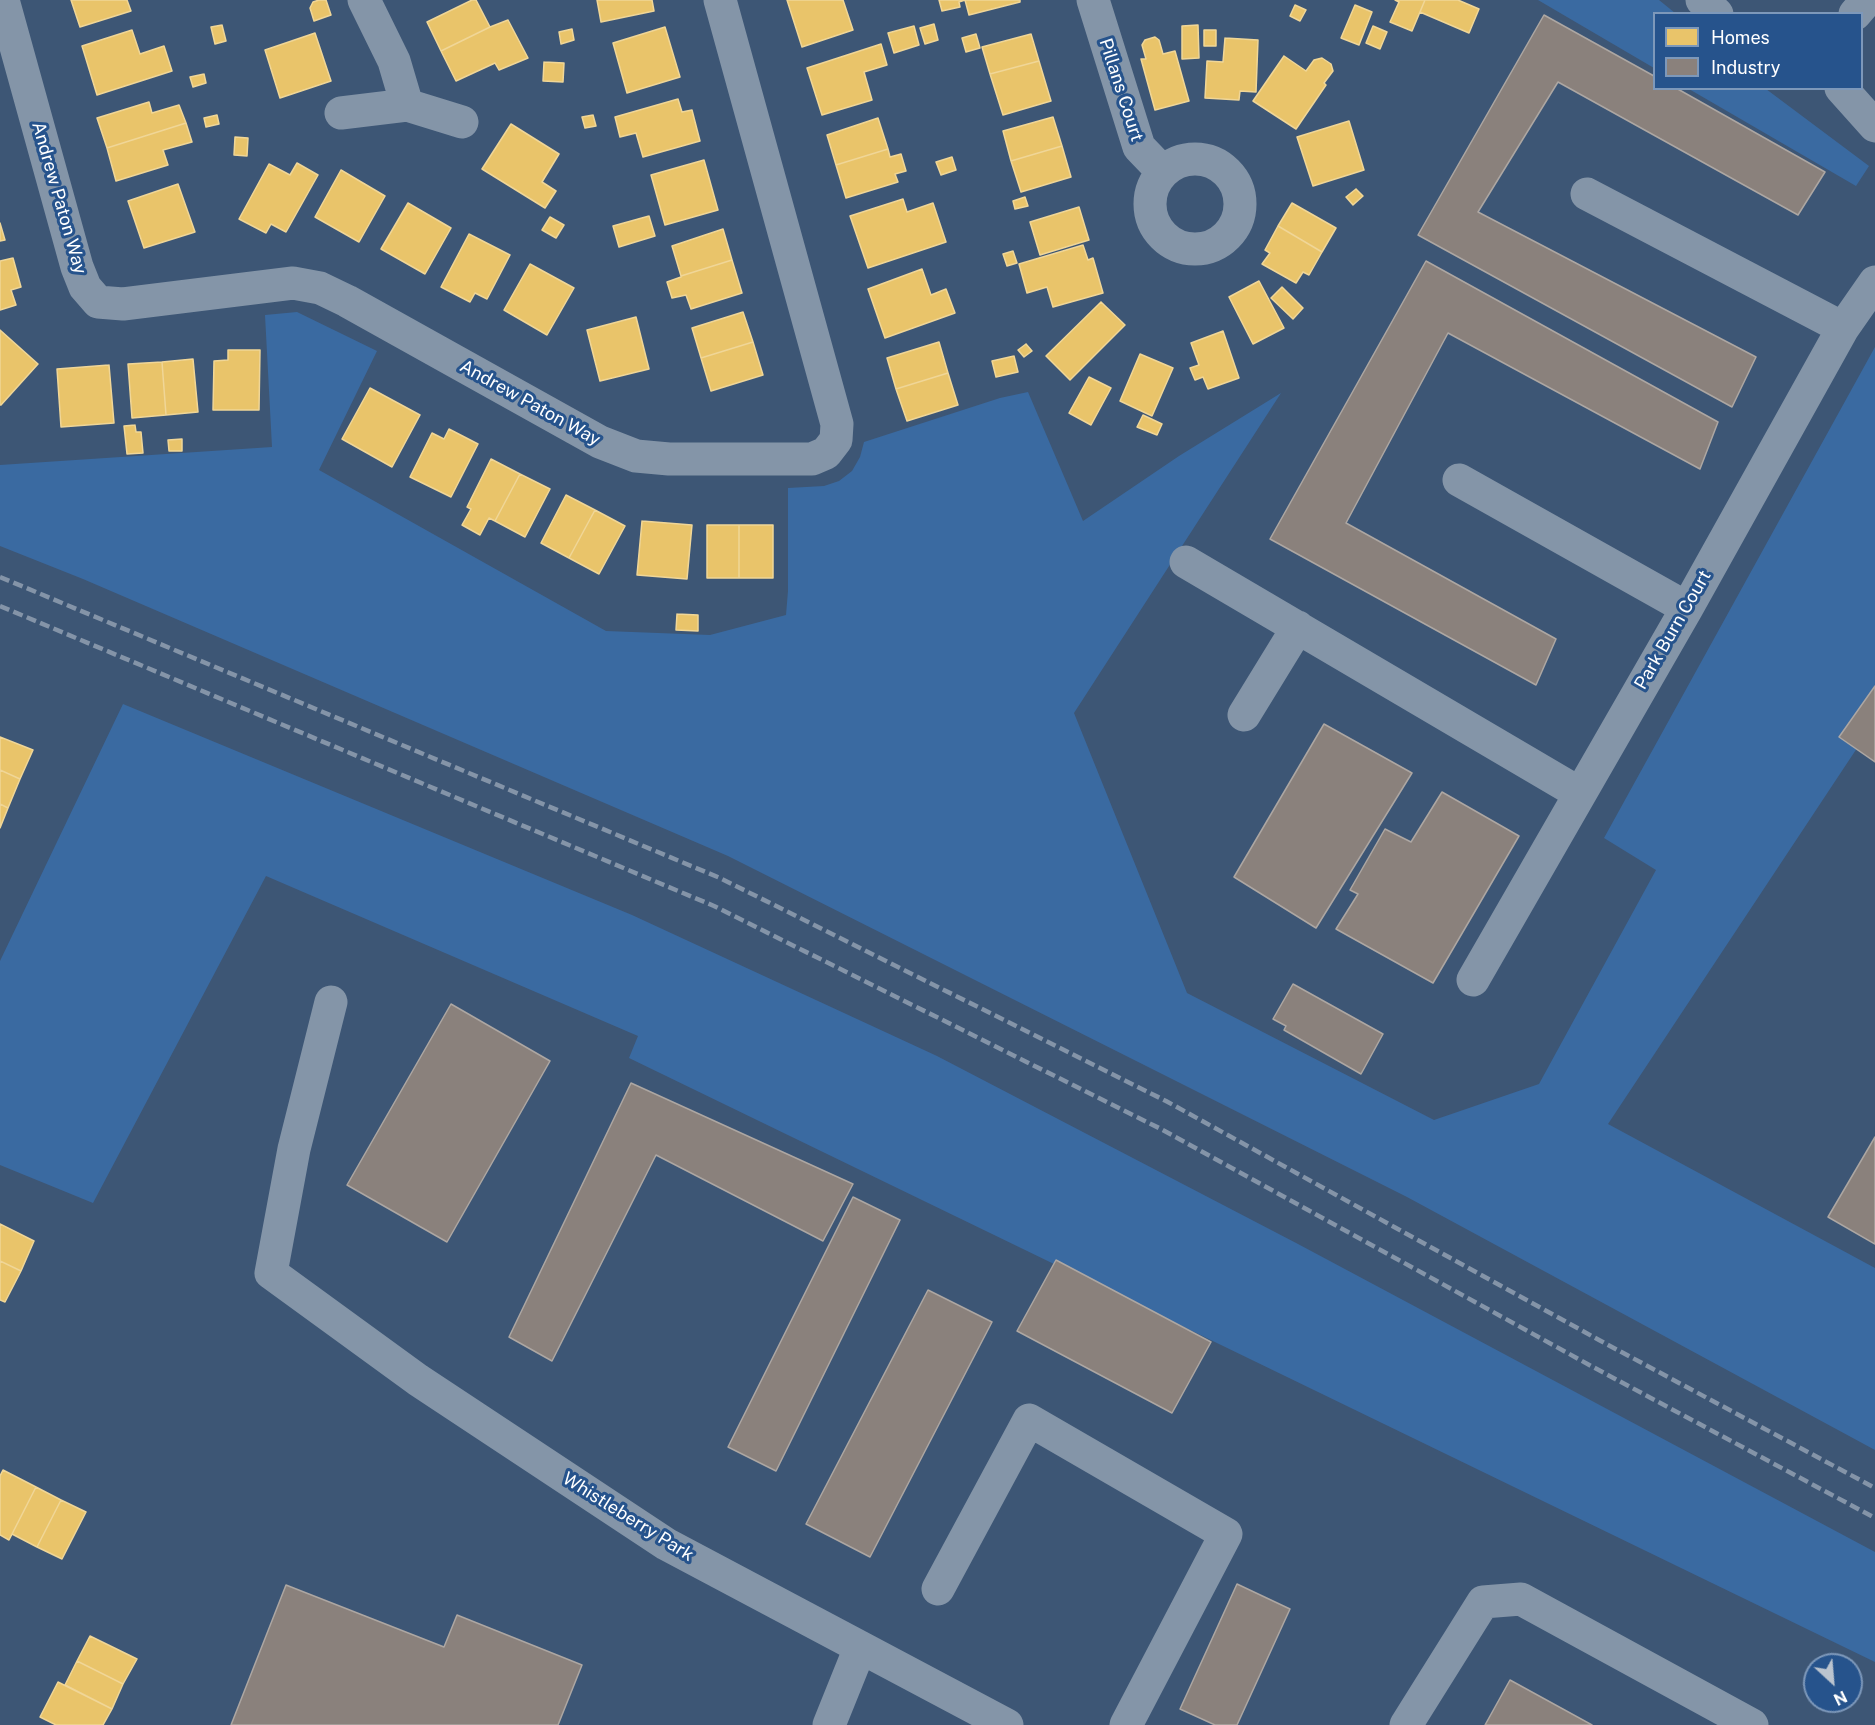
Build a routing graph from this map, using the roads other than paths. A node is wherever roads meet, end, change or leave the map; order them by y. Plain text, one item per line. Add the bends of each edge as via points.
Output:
1 (3, 0) edge
2 (364, 0) edge
3 (720, 0) edge
4 (1093, 0) edge
5 (1702, 0) edge
6 (1868, 0) edge
7 (1715, 12) edge
8 (1858, 12) edge
9 (1843, 90) edge
10 (407, 105) junction
11 (340, 113) dead end
12 (462, 122) dead end
13 (1875, 126) edge
14 (1163, 172) dead end
15 (1587, 194) dead end
16 (1875, 282) edge
17 (1843, 328) junction
18 (1459, 480) dead end
19 (1186, 562) dead end
20 (1687, 608) junction
21 (1298, 627) junction
22 (1244, 715) dead end
23 (1579, 793) junction
24 (1473, 980) dead end
25 (331, 1002) dead end
26 (938, 1589) dead end
27 (860, 1648) junction
28 (829, 1725) edge
29 (1006, 1725) edge
30 (1126, 1725) edge
31 (1406, 1725) edge
32 (1752, 1725) edge

1 - 3 street, Andrew Paton Way via 77,267 85,287 98,302 123,304 293,283 320,288 600,442 636,456 812,459 825,453 836,440 837,424
2 - 10 street via 394,61
4 - 14 street, Pillans Court via 1139,147
5 - 7 street
6 - 8 street
9 - 13 street
10 - 11 street
10 - 12 street
15 - 17 street
16 - 17 street, Park Burn Court
17 - 20 street, Park Burn Court
18 - 20 street
19 - 21 street
20 - 23 street, Park Burn Court
21 - 22 street
21 - 23 street
23 - 24 street, Park Burn Court
25 - 27 street, Whistleberry Park via 294,1149 271,1273 418,1380 666,1544
26 - 30 street via 1029,1420 1226,1534
27 - 28 street
27 - 29 street, Whistleberry Park
31 - 32 street via 1483,1602 1521,1599

